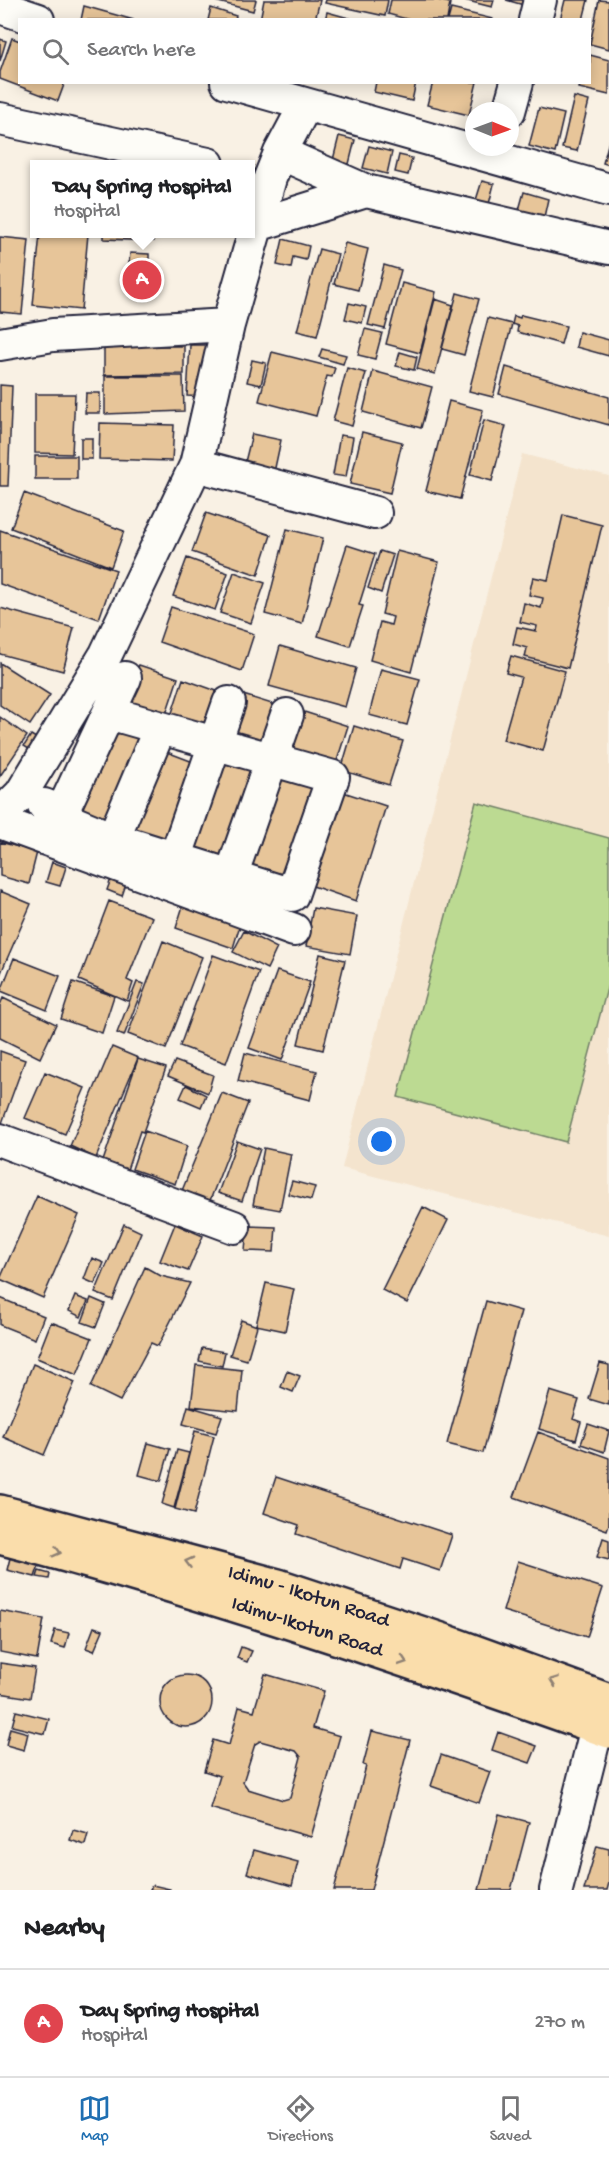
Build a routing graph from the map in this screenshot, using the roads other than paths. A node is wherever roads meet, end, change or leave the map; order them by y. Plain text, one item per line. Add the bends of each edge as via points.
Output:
1 (540, 0) edge
2 (0, 7) edge
3 (32, 18) edge
4 (536, 18) edge
5 (234, 84) edge
6 (516, 84) edge
7 (511, 102) edge
8 (305, 106) junction
9 (0, 119) edge
10 (465, 144) edge
11 (509, 156) edge
12 (185, 160) edge
13 (267, 168) edge
14 (609, 189) edge
15 (366, 191) junction
16 (257, 225) junction
17 (255, 232) edge
18 (253, 238) edge
19 (609, 248) edge
20 (228, 325) junction
21 (0, 344) edge
22 (196, 465) junction
23 (375, 513) dead end
24 (125, 678) dead end
25 (229, 703) dead end
26 (109, 713) junction
27 (287, 714) dead end
28 (160, 728) junction
29 (214, 743) junction
30 (271, 759) junction
31 (10, 805) edge
32 (62, 812) junction
33 (0, 822) edge
34 (113, 839) junction
35 (175, 859) junction
36 (231, 876) junction
37 (294, 930) dead end
38 (0, 1140) edge
39 (234, 1227) dead end
40 (0, 1512) edge
41 (0, 1537) edge
42 (606, 1715) edge
43 (555, 1890) edge

1 - 4 street
2 - 3 street
5 - 8 street
6 - 7 street
8 - 10 street
8 - 13 street
9 - 12 street
11 - 14 street
13 - 15 street
13 - 16 street
15 - 16 street
15 - 19 street
16 - 17 street
18 - 20 street
20 - 21 street via 53,335
20 - 22 street
22 - 23 street
22 - 31 street via 106,654
24 - 26 street
25 - 29 street
26 - 28 street
26 - 32 street
27 - 30 street
28 - 29 street
28 - 34 street
29 - 30 street
29 - 35 street
30 - 36 street
30 - 36 street via 333,777 292,895
31 - 32 street
32 - 34 street via 70,821
33 - 37 street
34 - 35 street
35 - 36 street
38 - 39 street
42 -> 40 main road, Idimu - Ikotun Road via 444,1641 278,1586
41 -> 42 main road, Idimu-Ikotun Road
42 - 43 street

